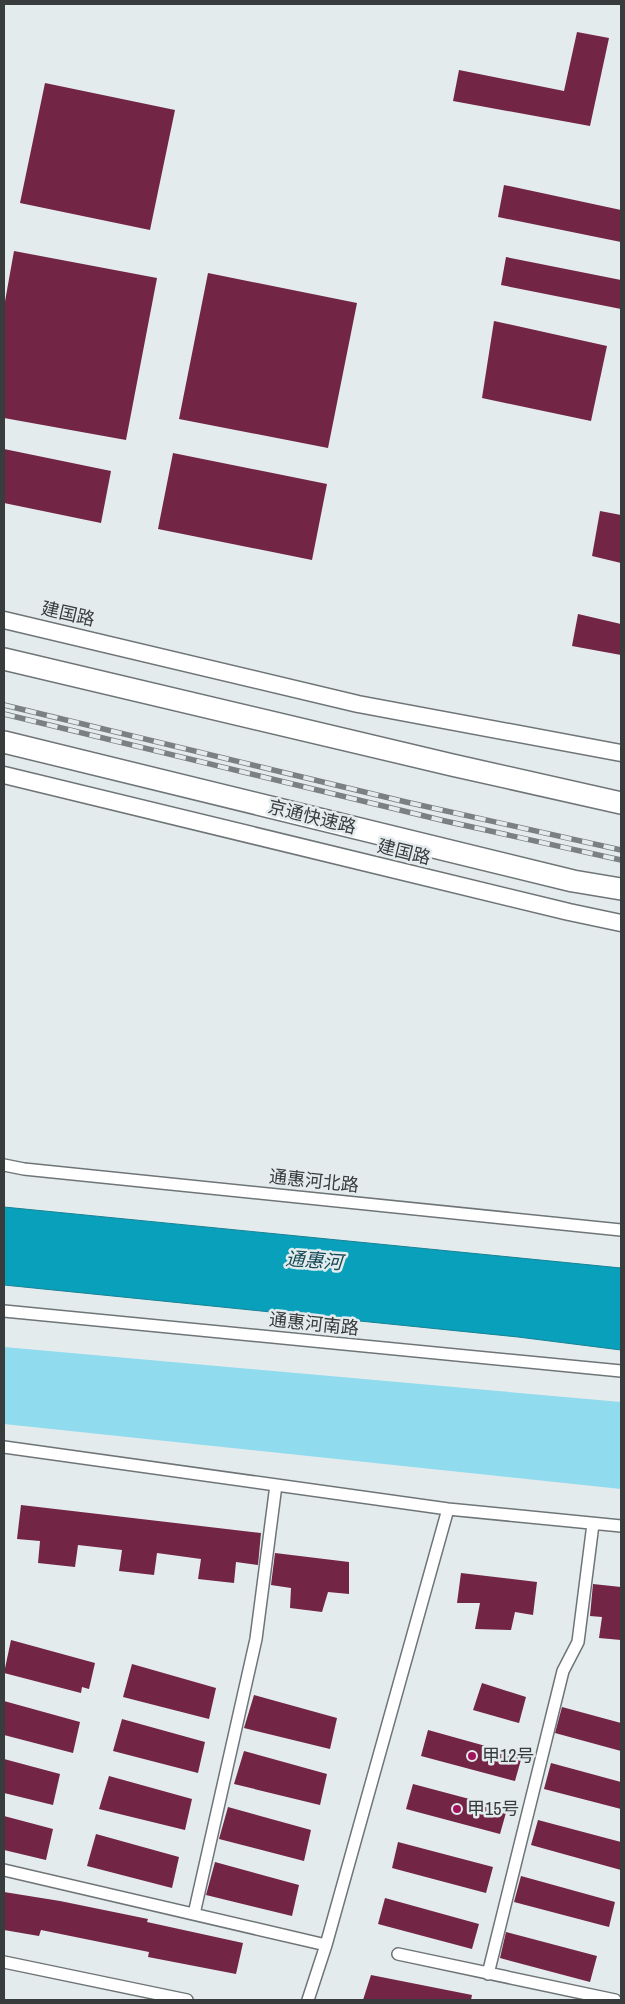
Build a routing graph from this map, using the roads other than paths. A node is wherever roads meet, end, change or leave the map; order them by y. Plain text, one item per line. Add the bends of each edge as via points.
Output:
1 (4, 620) edge
2 (4, 659) edge
3 (4, 742) edge
4 (621, 753) edge
5 (452, 765) junction
6 (4, 775) edge
7 (621, 790) edge
8 (621, 803) edge
9 (573, 881) junction
10 (621, 889) edge
11 (621, 894) edge
12 (621, 923) edge
13 (4, 1165) edge
14 (621, 1230) edge
15 (4, 1311) edge
16 (621, 1371) edge
17 (4, 1449) edge
18 (276, 1485) junction
19 (448, 1510) junction
20 (593, 1524) junction
21 (621, 1526) edge
22 (4, 1870) edge
23 (194, 1914) junction
24 (326, 1945) junction
25 (398, 1954) dead end
26 (4, 1962) edge
27 (488, 1974) junction
28 (187, 2000) edge
29 (308, 2000) edge
30 (615, 2000) edge

1 - 4 main road, 建国路 via 358,704
2 - 5 highway
3 - 9 highway, 京通快速路
5 - 7 highway
5 - 8 highway
6 - 12 main road, 建国路
9 - 10 highway, 京通快速路
9 - 11 highway
13 - 14 street, 通惠河北路
15 - 16 street, 通惠河南路
17 - 18 street
18 - 19 street
18 - 23 street via 256,1639
19 - 20 street
19 - 24 street
20 - 21 street
20 - 27 street via 578,1642 563,1671
22 - 23 street
23 - 24 street
24 - 29 street
25 - 27 street
26 - 28 street
27 - 30 street

